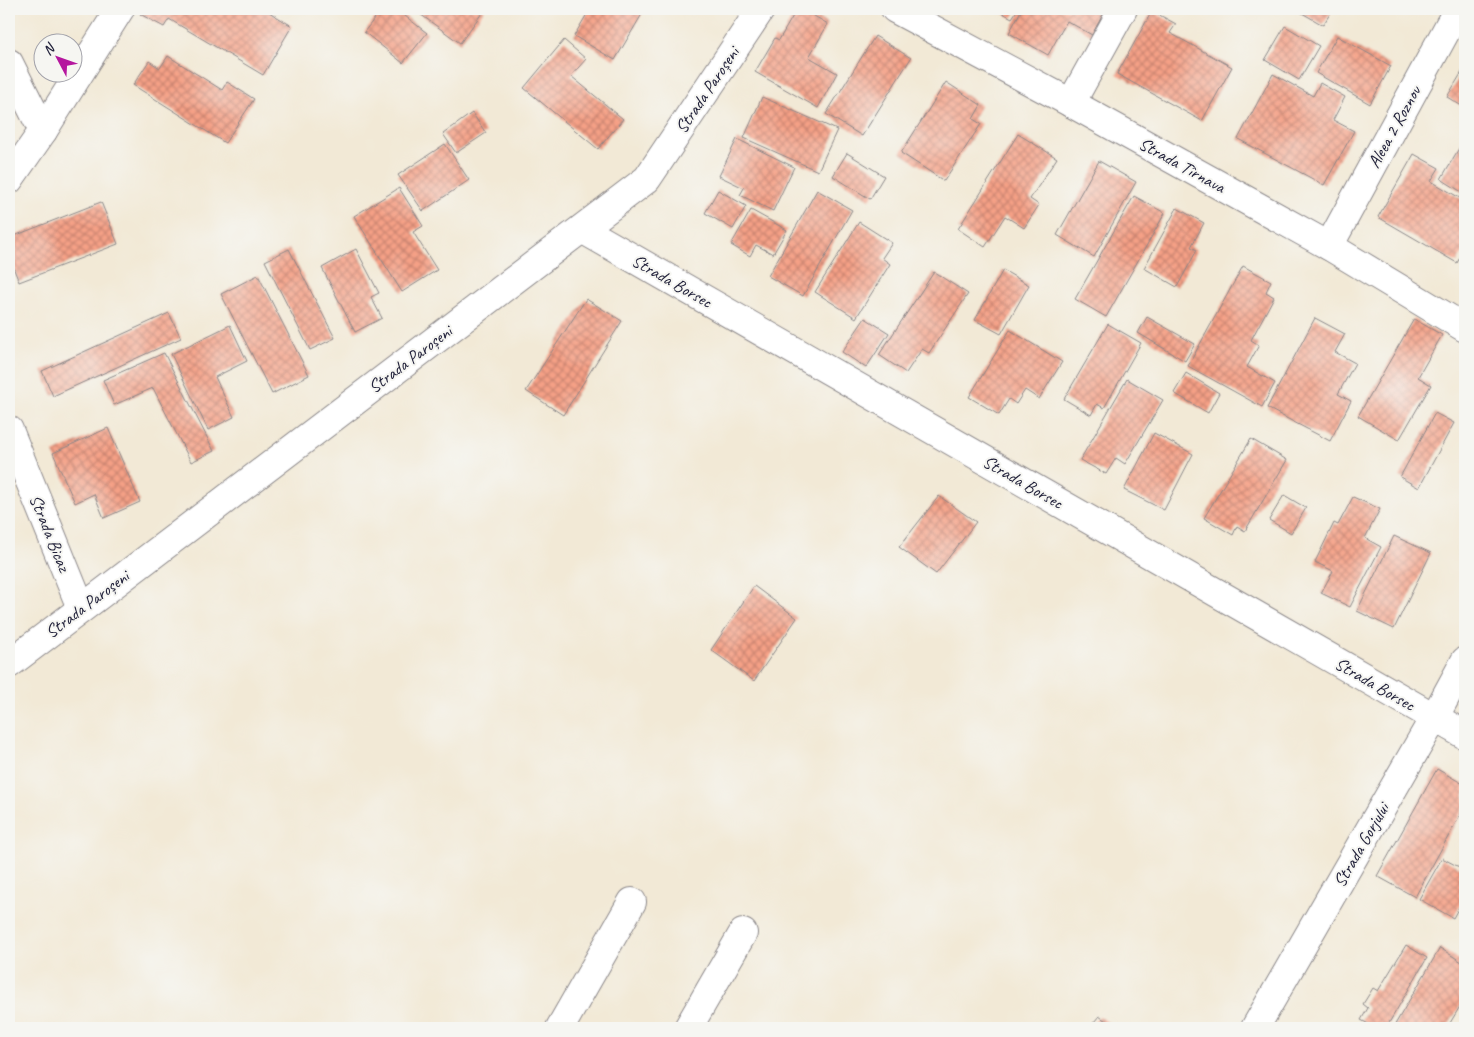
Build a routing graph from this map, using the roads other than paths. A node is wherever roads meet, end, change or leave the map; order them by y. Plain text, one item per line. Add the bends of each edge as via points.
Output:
1 (120, 9) edge
2 (761, 9) edge
3 (895, 9) edge
4 (1123, 9) edge
5 (1458, 9) edge
6 (9, 63) edge
7 (1071, 103) junction
8 (43, 131) junction
9 (9, 180) edge
10 (582, 229) junction
11 (1329, 246) junction
12 (1465, 328) edge
13 (9, 430) edge
14 (81, 608) junction
15 (1465, 661) edge
16 (9, 664) edge
17 (1434, 718) junction
18 (1465, 735) edge
19 (632, 902) dead end
20 (743, 933) dead end
21 (1263, 1025) edge
22 (560, 1028) edge
23 (688, 1028) edge

1 - 8 street
2 - 10 street, Strada Paroșeni via 647,179
3 - 7 street, Strada Tîrnava
4 - 7 street
5 - 11 street, Aleea 2 Roznov
6 - 8 street
7 - 11 street, Strada Tîrnava
8 - 9 street
10 - 14 street, Strada Paroșeni
10 - 17 street, Strada Borsec
11 - 12 street, Strada Tîrnava
13 - 14 street, Strada Bicaz
14 - 16 street, Strada Paroșeni
15 - 17 street, Strada Gorjului
17 - 18 street, Strada Borsec
17 - 21 street, Strada Gorjului
19 - 22 street
20 - 23 street

